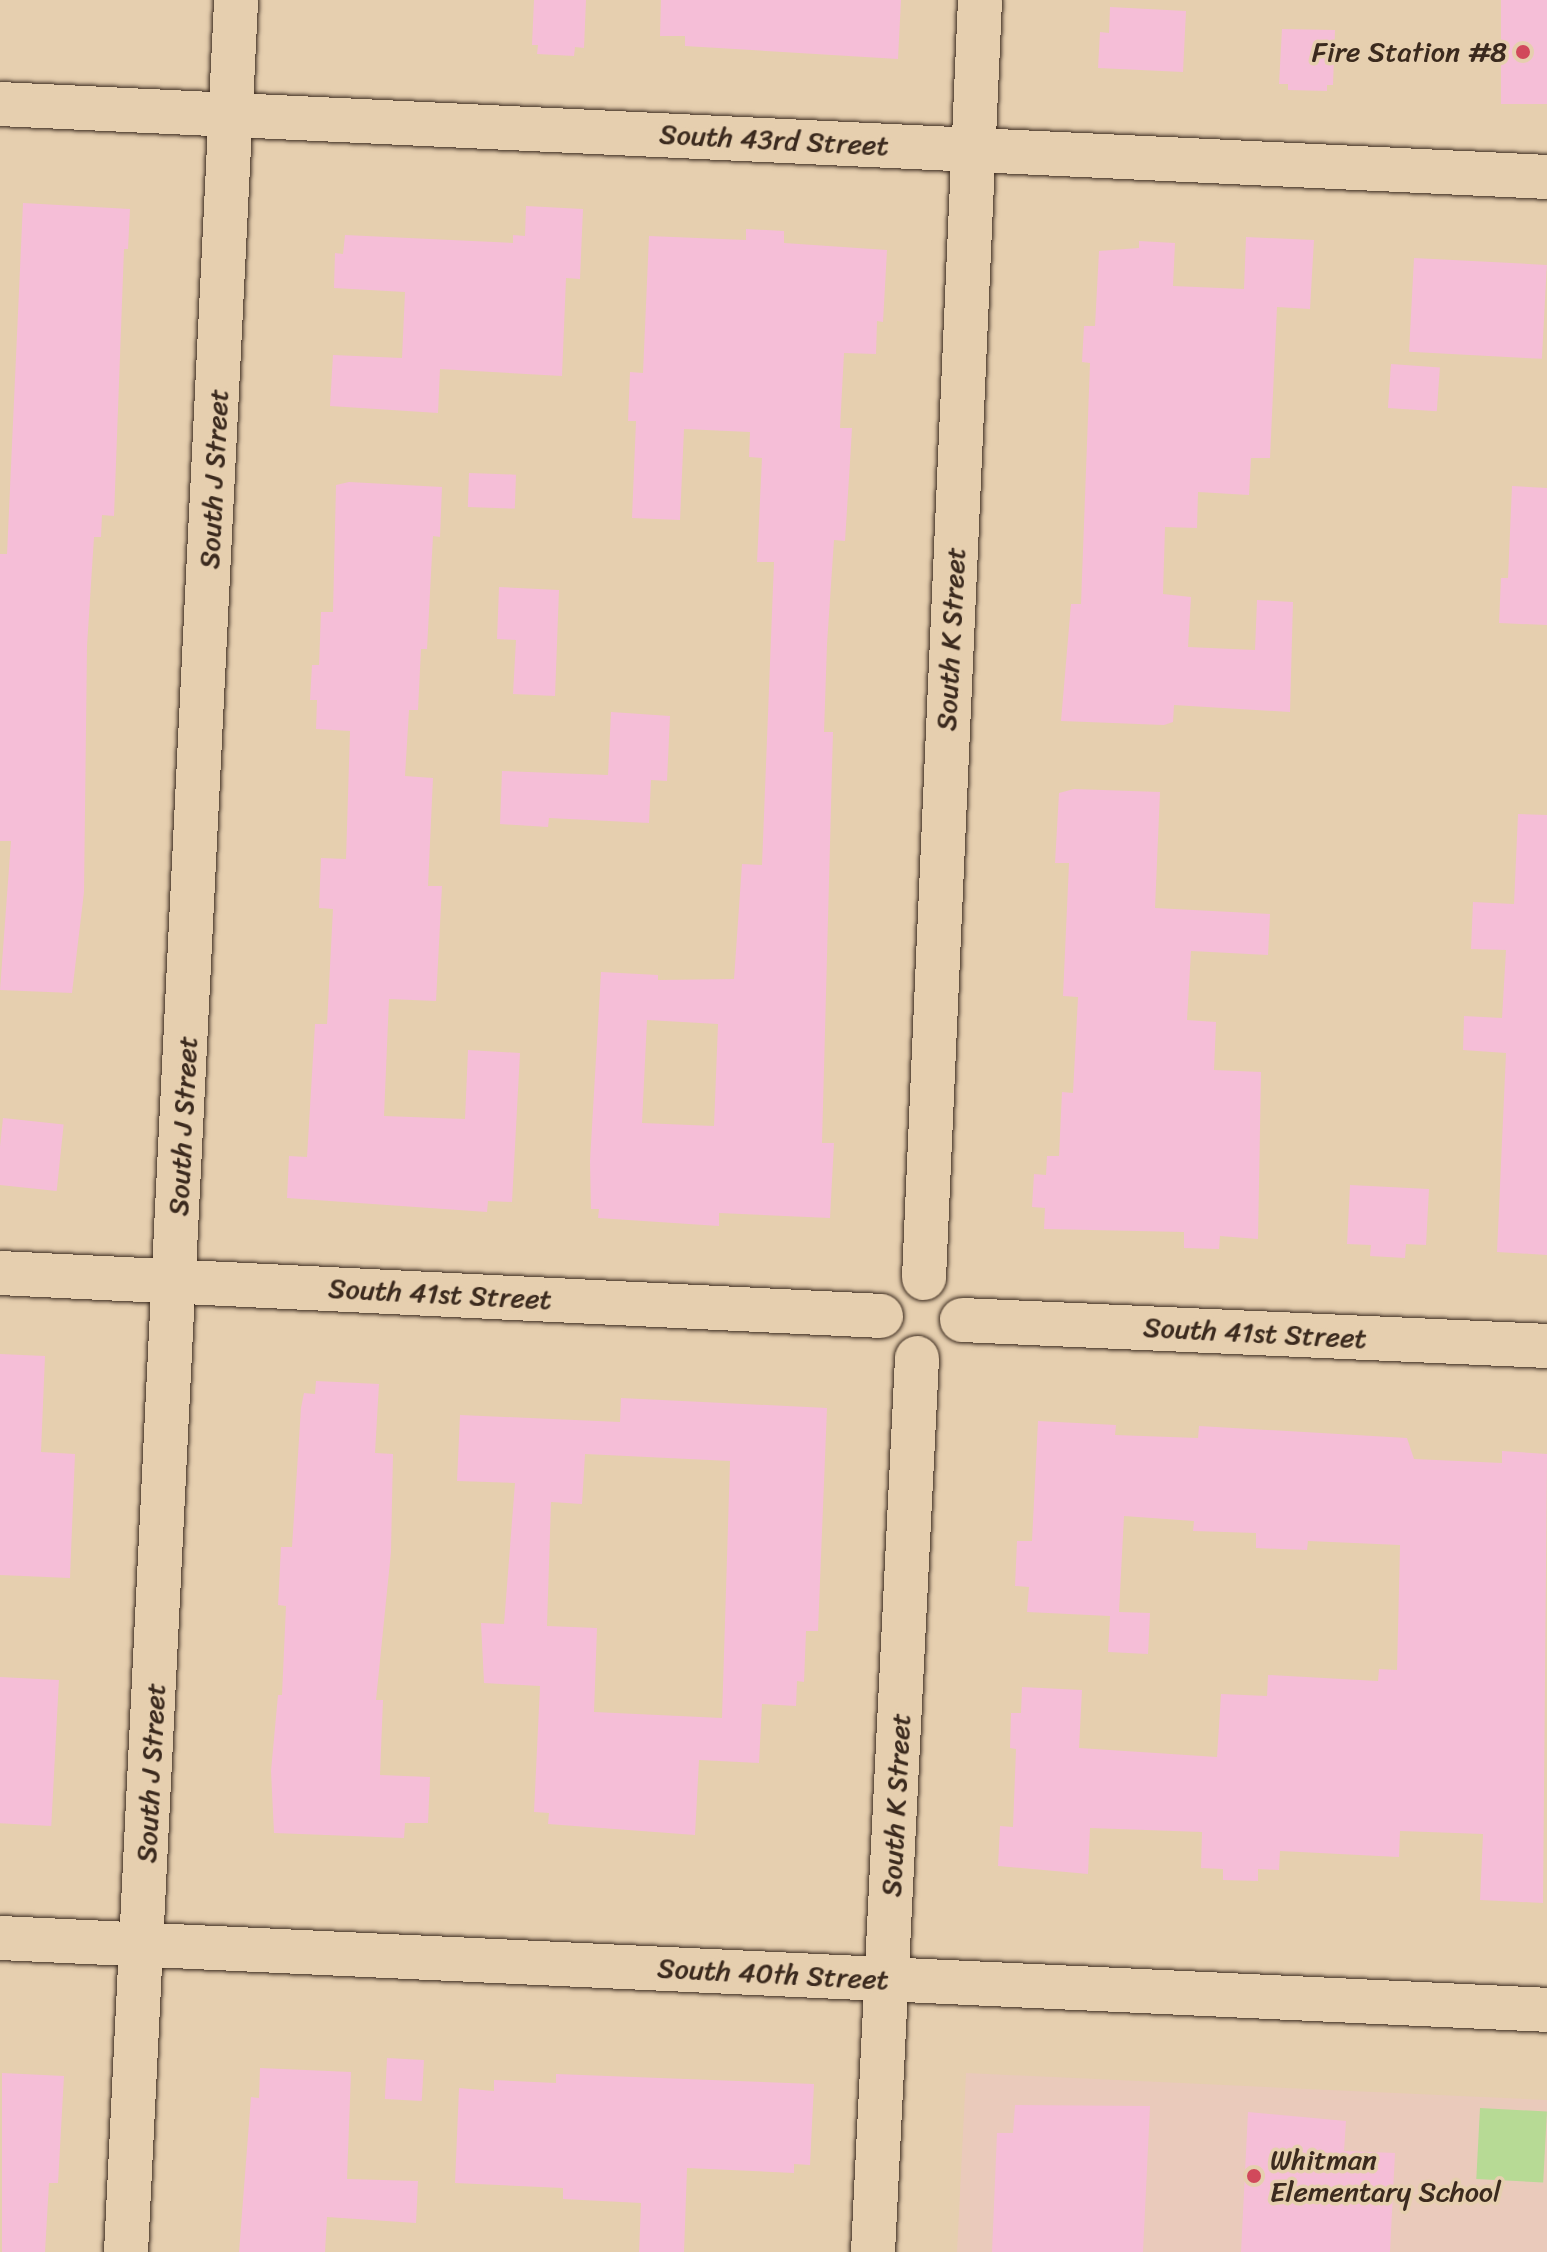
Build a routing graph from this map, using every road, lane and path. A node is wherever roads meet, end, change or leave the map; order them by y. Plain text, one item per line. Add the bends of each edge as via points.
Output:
1 (236, 0) edge
2 (980, 0) edge
3 (0, 104) edge
4 (230, 116) junction
5 (973, 149) junction
6 (1547, 177) edge
7 (0, 1273) edge
8 (924, 1278) junction
9 (176, 1281) junction
10 (881, 1316) junction
11 (962, 1320) junction
12 (1547, 1346) edge
13 (917, 1358) junction
14 (0, 1938) edge
15 (142, 1945) junction
16 (887, 1980) junction
17 (1547, 2010) edge
18 (126, 2252) edge
19 (873, 2252) edge

1 - 4 street, South J Street
2 - 5 street, South K Street
3 - 4 street, South 43rd Street
4 - 5 street, South 43rd Street
4 - 9 street, South J Street
5 - 6 street, South 43rd Street
5 - 8 street, South K Street
7 - 9 street, South 41st Street
8 - 10 street via 889,1292
8 - 11 street via 948,1286
9 - 10 street, South 41st Street
9 - 15 street, South J Street
10 - 13 street via 887,1339
11 - 12 street, South 41st Street
11 - 13 street via 953,1345 930,1358
13 - 16 street, South K Street
14 - 15 street, South 40th Street
15 - 16 street, South 40th Street
15 - 18 street, South J Street
16 - 17 street, South 40th Street
16 - 19 street, South K Street

